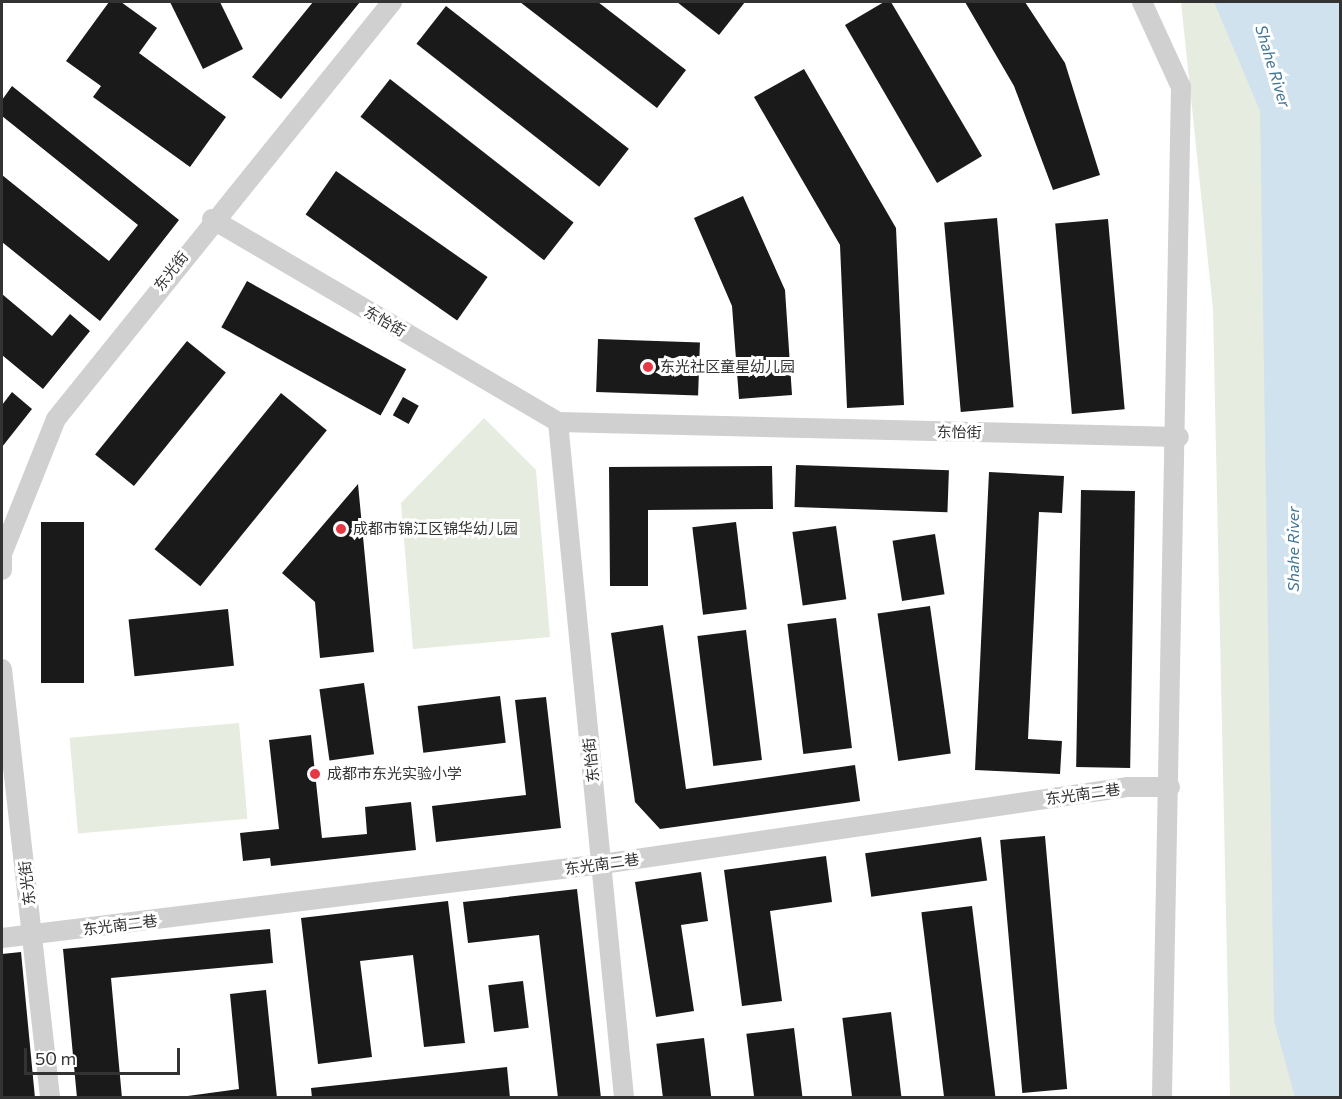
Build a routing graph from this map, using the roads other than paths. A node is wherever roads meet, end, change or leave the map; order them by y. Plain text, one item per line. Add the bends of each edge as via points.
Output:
1 (392, 2) edge
2 (1142, 2) edge
3 (212, 219) junction
4 (558, 422) junction
5 (1179, 437) junction
6 (2, 570) edge
7 (2, 669) edge
8 (1170, 787) junction
9 (602, 864) junction
10 (33, 936) junction
11 (2, 938) edge
12 (50, 1098) edge
13 (624, 1098) edge
14 (1162, 1098) edge

1 - 3 street, 东光街
2 - 5 street via 1181,87
3 - 4 street, 东怡街
3 - 6 street, 东光街 via 56,419 2,554
4 - 5 street, 东怡街
4 - 9 street, 东怡街
5 - 8 street
7 - 10 street, 东光街
8 - 9 street, 东光南二巷 via 1128,787
8 - 14 street
9 - 10 street, 东光南二巷
9 - 13 street, 东怡街
10 - 11 street, 东光南二巷
10 - 12 street, 东光街

